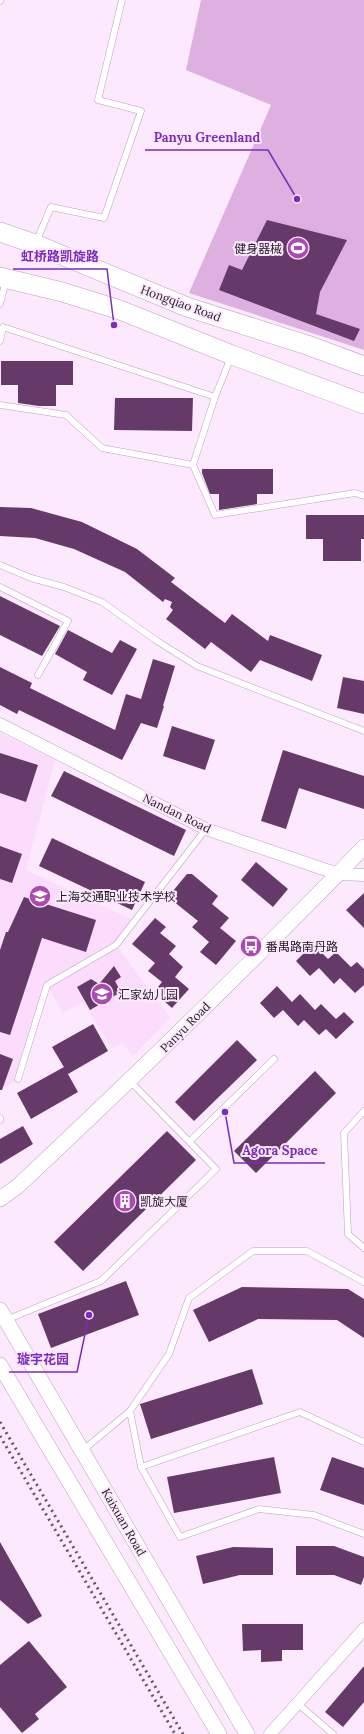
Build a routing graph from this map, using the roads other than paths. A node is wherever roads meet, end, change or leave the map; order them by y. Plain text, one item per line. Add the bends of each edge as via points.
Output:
1 (122, 0) edge
2 (0, 232) edge
3 (35, 244) junction
4 (3, 278) edge
5 (0, 304) edge
6 (0, 341) edge
7 (232, 355) junction
8 (364, 366) edge
9 (215, 397) junction
10 (364, 404) edge
11 (0, 405) edge
12 (193, 465) junction
13 (364, 496) edge
14 (0, 565) edge
15 (0, 587) edge
16 (38, 675) dead end
17 (0, 724) edge
18 (364, 731) edge
19 (206, 828) junction
20 (364, 847) edge
21 (338, 874) junction
22 (364, 875) edge
23 (274, 1059) dead end
24 (18, 1079) dead end
25 (130, 1081) junction
26 (364, 1111) edge
27 (190, 1140) junction
28 (0, 1199) edge
29 (364, 1248) edge
30 (364, 1282) edge
31 (3, 1315) edge
32 (0, 1365) edge
33 (130, 1411) junction
34 (364, 1442) edge
35 (82, 1451) junction
36 (140, 1467) junction
37 (364, 1534) edge
38 (364, 1629) edge
39 (297, 1703) junction
40 (219, 1734) edge
41 (247, 1734) edge
42 (270, 1734) edge
43 (333, 1734) edge

1 - 3 lane via 98,100 141,112 104,218 51,207
2 - 3 main road, Hongqiao Road
3 - 8 main road, Hongqiao Road via 187,307
4 - 5 lane
4 - 7 main road via 62,292 120,310
6 - 9 lane via 3,327
7 - 9 lane
7 - 10 main road
9 - 12 lane
11 - 12 lane via 66,415 102,448
12 - 13 lane via 215,515 355,493
14 - 18 lane via 102,602 197,666
15 - 16 lane via 68,621
17 - 19 street, Nandan Road
19 - 21 street, Nandan Road
19 - 24 lane via 116,945 47,986
20 - 21 street, Panyu Road
21 - 22 street, Nandan Road
21 - 25 street, Panyu Road
23 - 27 lane
25 - 27 lane
25 - 28 street, Panyu Road via 18,1186
26 - 29 lane via 344,1133 348,1234
27 - 31 lane via 216,1169 101,1281
30 - 33 lane via 307,1251 253,1251 189,1298 169,1354
31 - 35 street, Kaixuan Road
32 - 40 street
33 - 35 lane
33 - 36 lane
34 - 36 lane via 300,1412
35 - 41 street, Kaixuan Road
36 - 37 lane via 180,1536 259,1509 314,1515
38 - 39 street
39 - 42 street
39 - 43 lane

